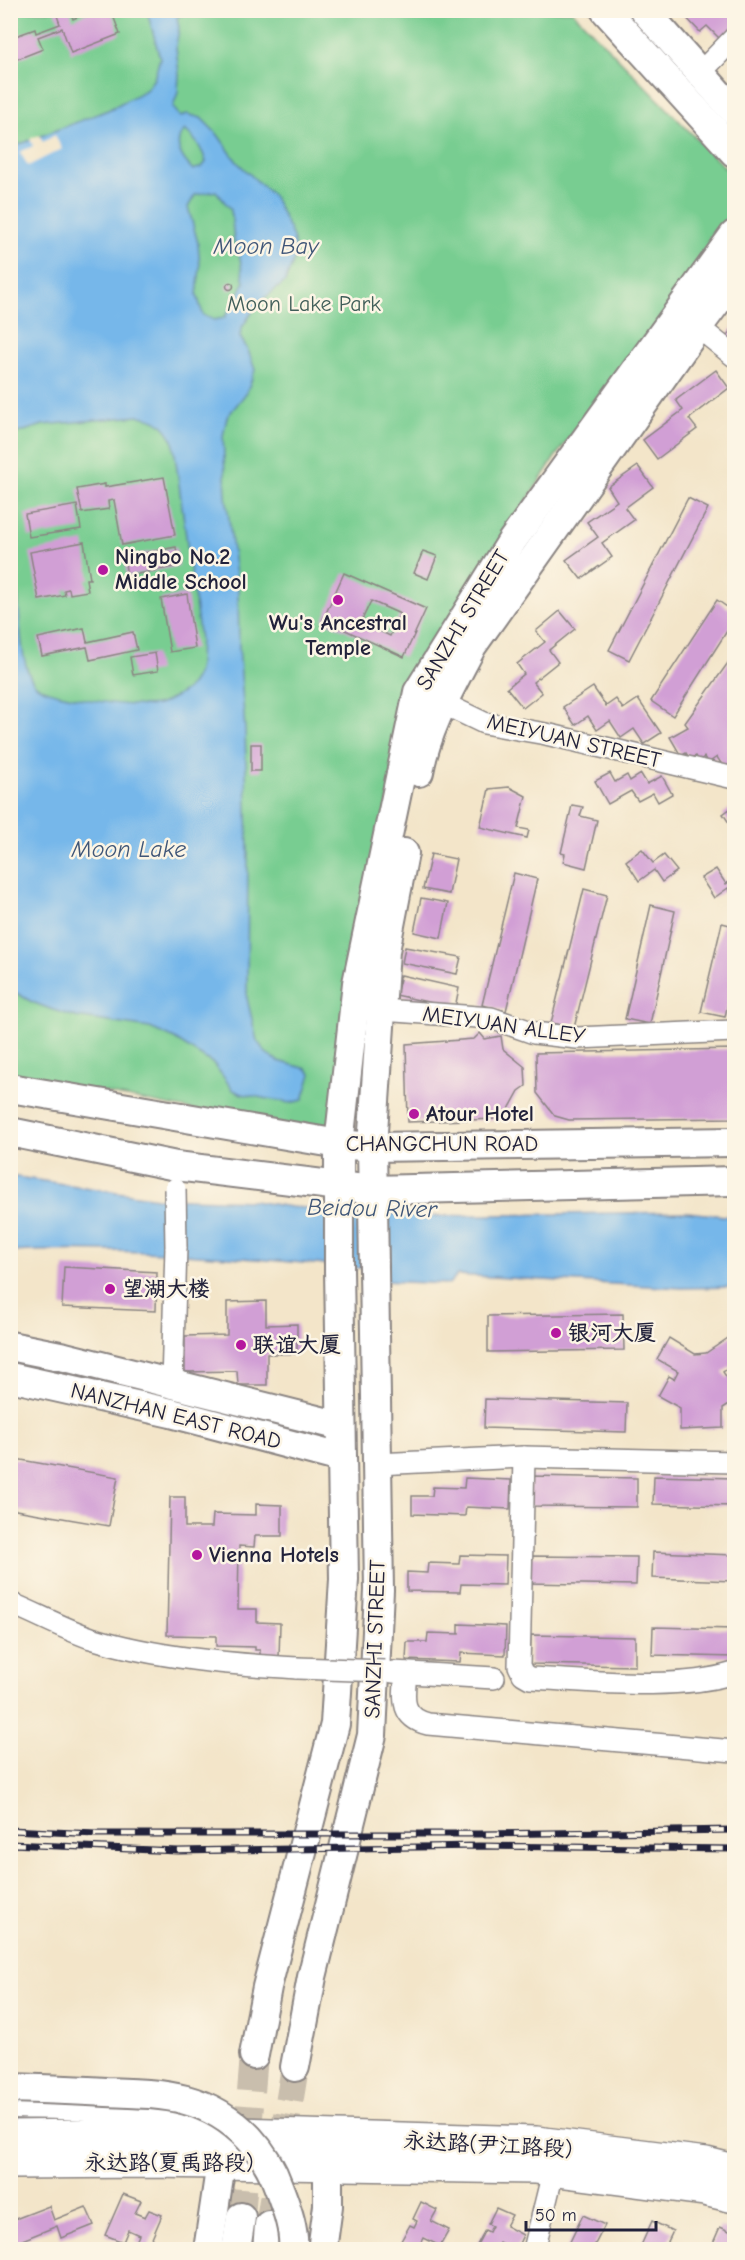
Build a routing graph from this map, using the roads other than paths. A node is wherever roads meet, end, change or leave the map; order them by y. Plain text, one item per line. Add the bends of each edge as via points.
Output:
1 (605, 10) edge
2 (644, 10) edge
3 (735, 38) edge
4 (700, 73) junction
5 (735, 111) edge
6 (735, 152) edge
7 (735, 235) edge
8 (735, 279) edge
9 (699, 327) junction
10 (735, 356) edge
11 (430, 697) junction
12 (735, 778) edge
13 (382, 1010) junction
14 (735, 1031) edge
15 (10, 1088) edge
16 (10, 1132) edge
17 (735, 1142) edge
18 (339, 1144) junction
19 (372, 1147) junction
20 (175, 1178) junction
21 (735, 1181) edge
22 (339, 1193) junction
23 (373, 1196) junction
24 (10, 1346) edge
25 (10, 1377) edge
26 (172, 1384) junction
27 (341, 1426) junction
28 (524, 1457) junction
29 (341, 1458) junction
30 (735, 1462) edge
31 (377, 1464) junction
32 (10, 1603) edge
33 (396, 1672) junction
34 (735, 1673) edge
35 (494, 1678) dead end
36 (735, 1750) edge
37 (254, 2055) tunnel mouth
38 (295, 2067) tunnel mouth
39 (10, 2088) edge
40 (10, 2104) edge
41 (241, 2134) junction
42 (10, 2137) edge
43 (328, 2151) junction
44 (557, 2158) junction
45 (10, 2162) edge
46 (221, 2163) junction
47 (735, 2171) edge
48 (735, 2196) edge
49 (242, 2217) tunnel mouth
50 (208, 2250) edge
51 (236, 2250) edge
52 (293, 2250) edge
53 (322, 2250) edge
54 (534, 2250) edge

1 - 6 main road
2 - 4 main road
3 - 4 street
4 - 5 main road
7 - 11 main road, SANZHI STREET via 512,541
8 - 9 main road, SANZHI STREET
9 - 10 street
9 - 11 main road, SANZHI STREET via 472,646
11 - 12 street, MEIYUAN STREET via 484,723
11 - 13 main road, SANZHI STREET via 385,951
11 - 18 main road, SANZHI STREET via 357,983
13 - 14 street, MEIYUAN ALLEY via 491,1018 534,1034 577,1038
13 - 19 main road, SANZHI STREET
15 - 18 main road, CHANGCHUN ROAD
16 - 20 main road, CHANGCHUN ROAD
17 - 19 main road, CHANGCHUN ROAD
18 - 19 main road, CHANGCHUN ROAD
18 - 22 main road, SANZHI STREET
19 - 23 main road, SANZHI STREET
20 - 22 main road, CHANGCHUN ROAD
20 - 26 street, bridge
21 - 23 main road, CHANGCHUN ROAD
22 - 23 main road, CHANGCHUN ROAD
22 - 27 main road, SANZHI STREET, bridge
23 - 31 main road, SANZHI STREET, bridge
24 - 26 main road, NANZHAN EAST ROAD
25 - 29 main road, NANZHAN EAST ROAD via 171,1413
26 - 27 main road, NANZHAN EAST ROAD
27 - 29 main road, SANZHI STREET
28 - 30 street
28 - 31 street
28 - 34 street via 519,1666 523,1674 530,1678 649,1683
29 - 37 main road, SANZHI STREET via 344,1579 335,1724 267,1987
31 - 38 main road, SANZHI STREET via 379,1590 372,1735 312,1977
32 - 33 street, bridge via 91,1637 194,1659
33 - 35 street
33 - 36 street via 408,1713 421,1723
39 - 52 main road, bridge via 150,2094 174,2097 219,2112 259,2149 273,2170 291,2224
40 - 41 main road via 127,2107 213,2123
41 - 42 main road, 永达路(夏禹路段)
41 - 43 main road, 永达路(尹江路段)
41 - 46 main road
43 - 44 main road, 永达路(尹江路段) via 535,2167
43 - 46 main road, 永达路(夏禹路段)
43 - 53 main road via 328,2206
44 - 47 main road, 永达路(尹江路段) via 706,2164
44 - 48 main road, 永达路(尹江路段)
44 - 54 street
45 - 46 main road, 永达路(夏禹路段)
46 - 50 main road
49 - 51 main road

